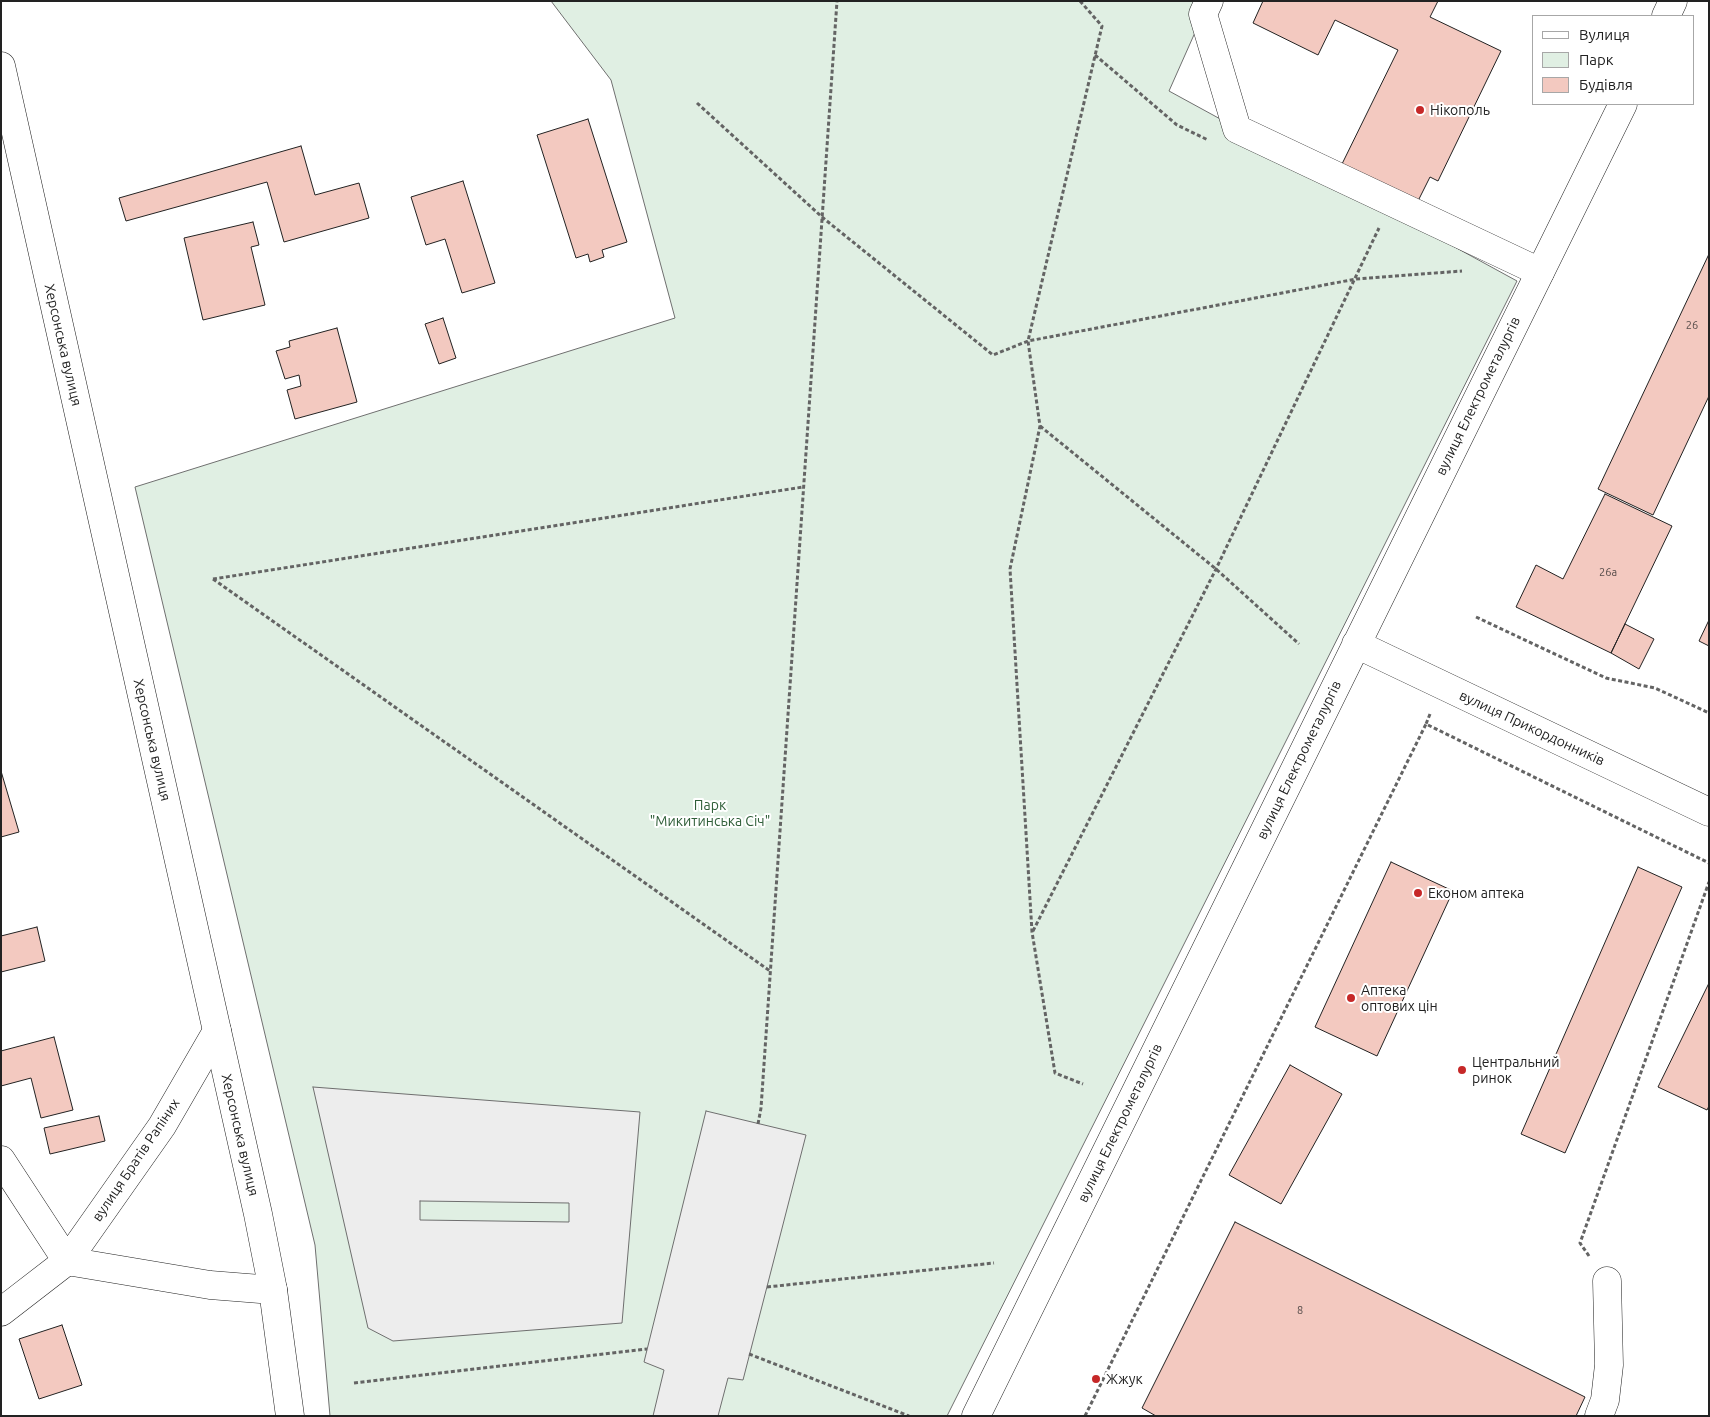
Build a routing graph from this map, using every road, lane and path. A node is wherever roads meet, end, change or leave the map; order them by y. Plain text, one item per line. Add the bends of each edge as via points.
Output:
1 (837, 1) edge
2 (1080, 1) edge
3 (1209, 1) edge
4 (1673, 1) edge
5 (1666, 15) edge
6 (1, 66) edge
7 (698, 103) dead end
8 (1622, 105) edge
9 (822, 217) junction
10 (1381, 223) dead end
11 (1463, 271) dead end
12 (1540, 272) junction
13 (1356, 279) junction
14 (1028, 341) junction
15 (1040, 426) junction
16 (803, 487) junction
17 (1216, 569) junction
18 (1476, 617) dead end
19 (1299, 644) dead end
20 (1356, 644) junction
21 (1443, 686) junction
22 (1709, 713) edge
23 (1426, 724) junction
24 (1709, 812) edge
25 (1709, 863) edge
26 (1709, 882) edge
27 (1032, 932) junction
28 (770, 971) junction
29 (216, 1030) junction
30 (1083, 1084) dead end
31 (758, 1124) dead end
32 (1, 1160) edge
33 (67, 1261) junction
34 (994, 1263) dead end
35 (1607, 1281) joint
36 (767, 1287) dead end
37 (273, 1290) junction
38 (1, 1312) edge
39 (648, 1349) dead end
40 (749, 1354) dead end
41 (354, 1383) dead end
42 (290, 1416) edge
43 (909, 1416) edge
44 (976, 1416) edge
45 (1085, 1416) edge
46 (1599, 1416) edge

1 - 9 path
2 - 14 path via 1102,26
3 - 12 main road via 1203,14 1237,129
4 - 5 main road
6 - 29 main road, Херсонська вулиця
7 - 9 path
8 - 12 main road, вулиця Електрометалургів
9 - 14 path via 993,355
9 - 16 path
10 - 13 path
11 - 13 path
12 - 20 main road, вулиця Електрометалургів
13 - 14 path
13 - 17 path
14 - 15 path
15 - 17 path
15 - 27 path via 1010,569
16 - 28 path
16 - 28 path via 212,580
17 - 19 path
17 - 27 path
18 - 22 path via 1606,678 1655,688
20 - 21 main road, вулиця Прикордонників
20 - 44 main road, вулиця Електрометалургів
21 - 23 path
21 - 24 main road, вулиця Прикордонників
23 - 25 path
23 - 45 path
26 - 35 path via 1580,1243
27 - 30 path via 1055,1073
28 - 31 path
29 - 33 main road, вулиця Братів Рапіних via 162,1126
29 - 37 main road, Херсонська вулиця
32 - 33 main road
33 - 37 main road via 210,1285
33 - 38 main road, вулиця Братів Рапіних
34 - 36 path
35 - 46 main road via 1609,1366 1605,1400
37 - 42 main road, Херсонська вулиця
39 - 41 path
40 - 43 path

